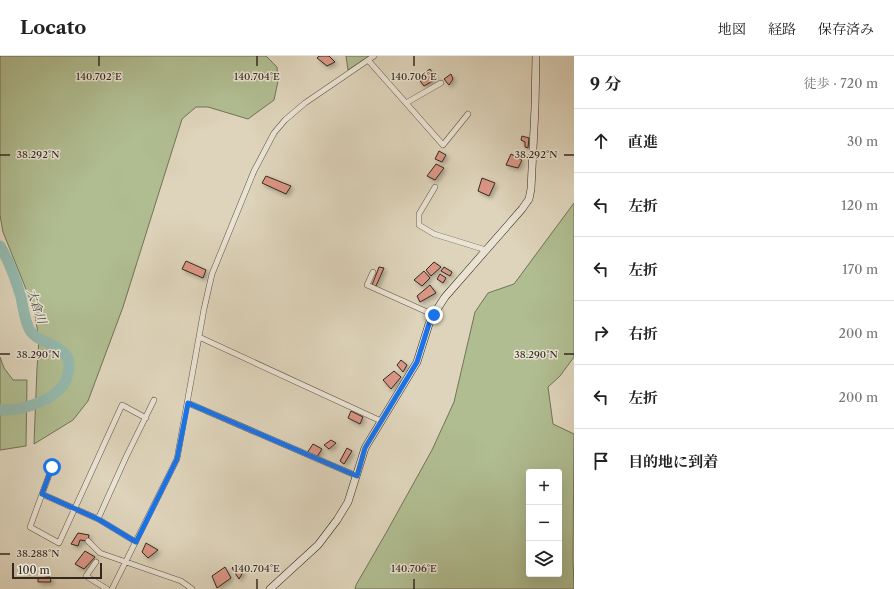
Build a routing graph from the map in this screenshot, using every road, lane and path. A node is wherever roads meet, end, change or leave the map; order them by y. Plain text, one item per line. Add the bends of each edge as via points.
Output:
1 (374, 56) edge
2 (536, 56) edge
3 (368, 60) junction
4 (441, 83) dead end
5 (406, 103) junction
6 (468, 114) dead end
7 (435, 187) dead end
8 (486, 250) junction
9 (373, 272) dead end
10 (434, 315) junction
11 (199, 337) junction
12 (154, 400) dead end
13 (188, 403) junction
14 (146, 418) junction
15 (381, 421) junction
16 (52, 467) dead end
17 (357, 476) junction
18 (42, 494) junction
19 (75, 508) junction
20 (98, 519) junction
21 (88, 541) dead end
22 (136, 542) junction
23 (126, 561) junction
24 (96, 562) dead end
25 (107, 589) edge
26 (112, 589) edge
27 (192, 589) edge
28 (270, 589) edge

1 - 3 street
2 - 8 street via 529,199
3 - 5 street
3 - 11 street via 305,103 274,133 254,171 212,274
4 - 5 street
5 - 6 street via 443,145
7 - 8 street via 419,214 419,224 434,234
8 - 10 street via 445,297
9 - 10 street via 367,285
10 - 15 street via 417,362
11 - 13 street
11 - 15 street
12 - 14 street
13 - 17 street
13 - 22 street via 177,459
14 - 19 street via 122,405
14 - 20 street
15 - 17 street via 365,448
16 - 18 street
17 - 28 street via 348,502 318,545
18 - 19 street
18 - 19 street via 30,527 59,543
19 - 20 street
20 - 22 street
21 - 23 street via 100,553
22 - 23 street
23 - 26 street
23 - 27 street via 181,581
24 - 25 street via 86,576

